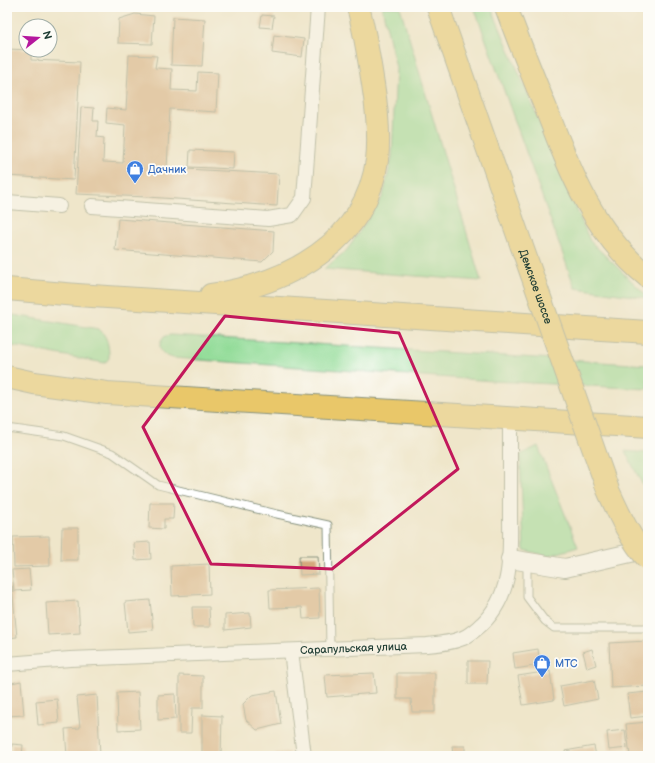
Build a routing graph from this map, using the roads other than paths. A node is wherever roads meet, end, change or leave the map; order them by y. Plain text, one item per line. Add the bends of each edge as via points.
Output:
1 (318, 7) edge
2 (358, 7) edge
3 (438, 7) edge
4 (506, 7) edge
5 (7, 202) edge
6 (58, 206) dead end
7 (92, 206) dead end
8 (648, 277) edge
9 (7, 289) edge
10 (171, 301) junction
11 (648, 332) edge
12 (7, 377) edge
13 (510, 418) junction
14 (648, 427) edge
15 (7, 428) edge
16 (648, 549) edge
17 (648, 558) edge
18 (518, 560) junction
19 (648, 628) edge
20 (330, 650) junction
21 (291, 651) junction
22 (7, 664) edge
23 (304, 756) edge

1 - 7 street via 304,198 292,215 268,219
2 - 10 main road via 369,55 378,139 377,160 362,207 331,245 291,271 267,282 239,290
3 - 17 main road, Демское шоссе, bridge via 608,490 622,521
4 - 8 main road via 570,172 600,224 638,270
5 - 6 street
9 - 10 main road
10 - 11 main road
12 - 13 main road via 107,393
13 - 14 main road
13 - 18 street, Сарапульская улица
15 - 20 lane via 64,436 112,453 158,485 328,525
16 - 18 street via 565,568
18 - 19 lane via 527,597 545,621 554,628
18 - 20 street, Сарапульская улица via 496,607 482,623 463,638 427,645
20 - 21 street, Сарапульская улица
21 - 22 street, Сарапульская улица via 70,659
21 - 23 street

